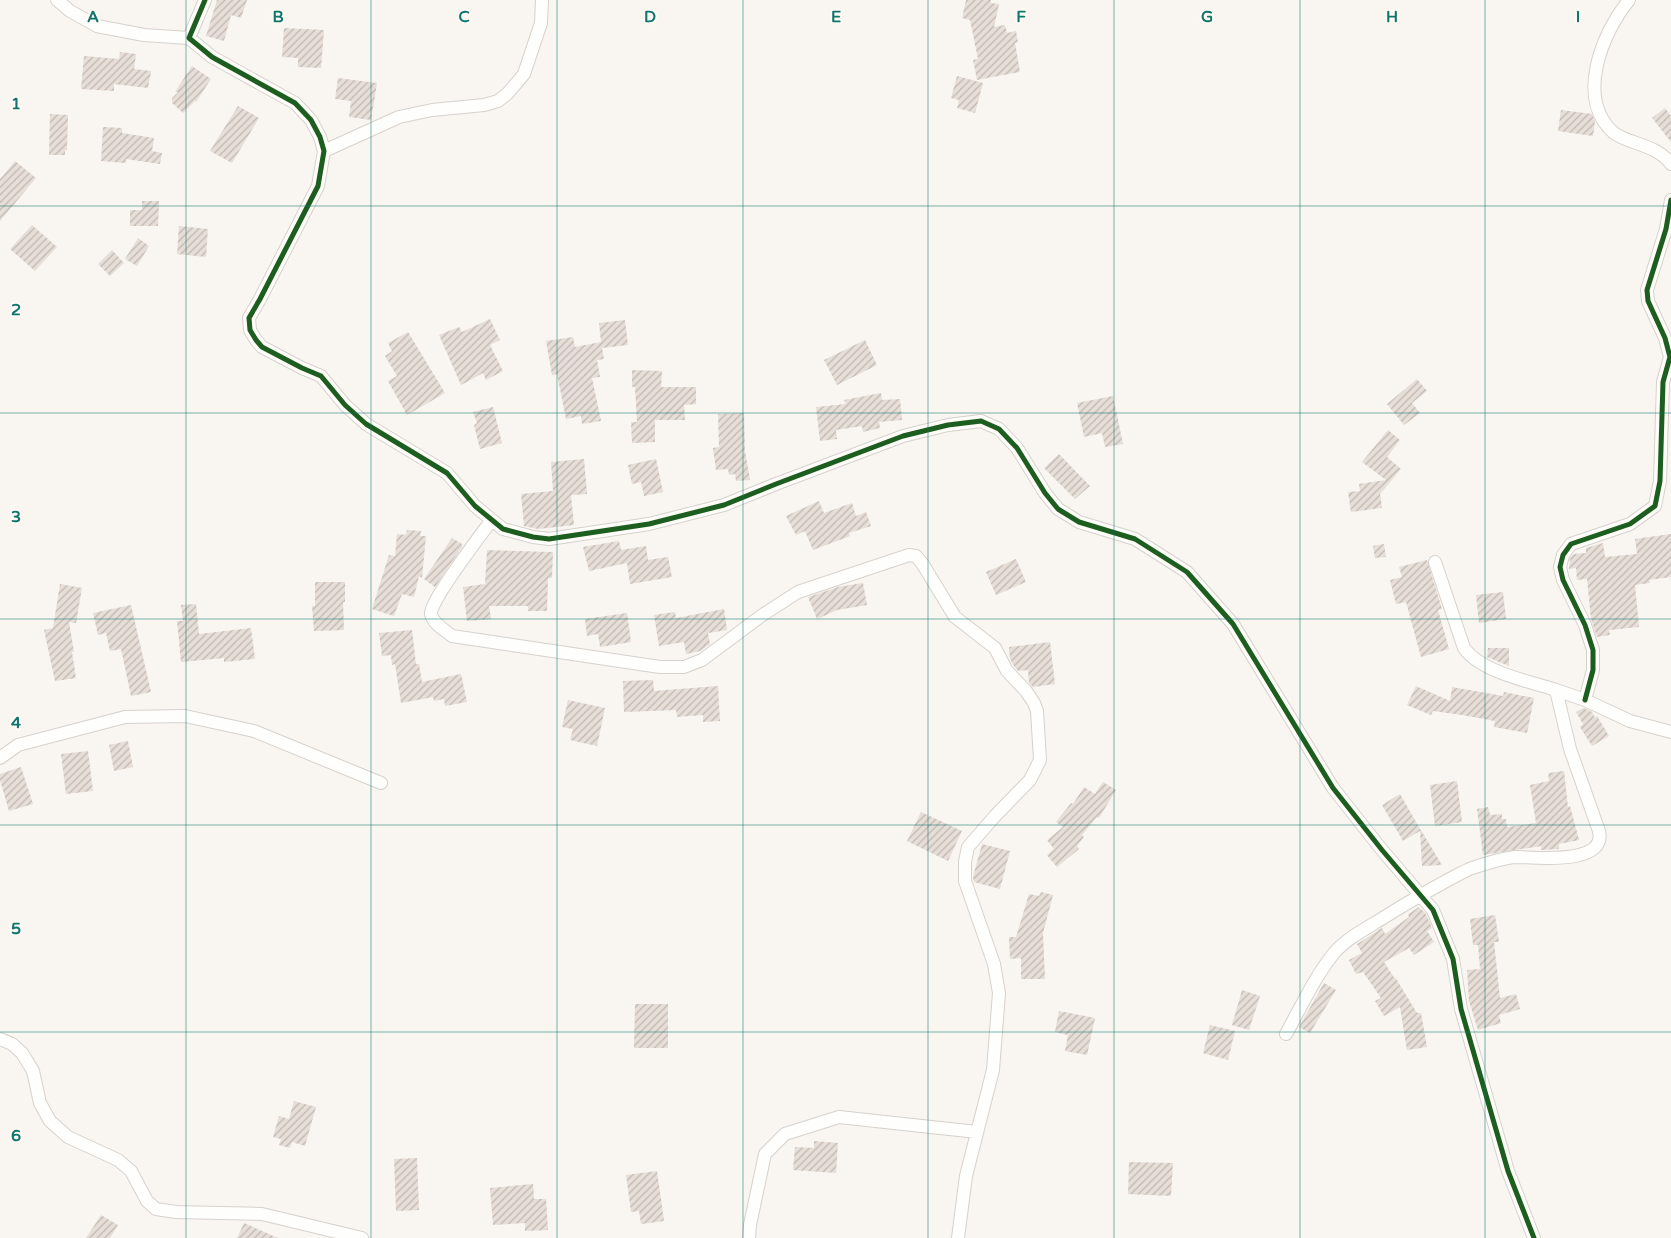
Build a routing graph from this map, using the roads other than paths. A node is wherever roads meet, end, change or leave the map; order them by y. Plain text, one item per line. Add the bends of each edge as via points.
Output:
1 (57, 0) edge
2 (205, 0) edge
3 (542, 0) edge
4 (1629, 0) edge
5 (189, 38) junction
6 (324, 151) junction
7 (1671, 164) edge
8 (1671, 200) edge
9 (490, 521) junction
10 (1434, 562) dead end
11 (1556, 690) junction
12 (1585, 700) junction
13 (1671, 732) edge
14 (0, 758) edge
15 (381, 784) dead end
16 (1420, 895) junction
17 (1286, 1034) dead end
18 (0, 1039) edge
19 (977, 1132) junction
20 (362, 1238) edge
21 (750, 1238) edge
22 (958, 1238) edge
23 (1534, 1238) edge

1 - 5 street via 98,26 144,35
2 - 5 street
3 - 6 street via 541,23 524,74 498,101 399,117
4 - 7 street via 1600,50 1594,98 1604,122 1615,134 1663,154
5 - 6 street via 212,57 295,103 312,120
6 - 9 street via 318,186 249,318 250,330 262,347 321,376 366,424 447,473
8 - 12 street via 1666,229 1647,290 1648,301 1670,357 1663,382 1660,472 1655,506 1630,524 1571,544 1560,567 1593,650 1593,670
9 - 16 street via 503,529 549,539 649,524 724,505 903,436 948,424 981,421 999,430 1016,448 1058,508 1079,522 1135,539 1187,572 1233,624 1333,788
9 - 19 street via 430,610 435,622 452,636 660,667 684,667 702,660 798,592 909,555 916,556 922,563 955,617 995,648 1007,671 1026,691 1037,710 1040,760 1030,780 968,846 965,862 965,881 994,964 999,993 993,1070
10 - 11 street via 1464,648 1470,656 1484,666
11 - 12 street
11 - 16 street via 1570,749 1599,831 1599,842 1592,850 1577,856 1558,859 1514,857 1470,869
12 - 13 street via 1630,721
14 - 15 street via 18,745 125,717 185,716 254,731
16 - 17 street via 1354,936 1335,952 1318,975
16 - 23 street via 1433,910 1453,959 1461,1009 1508,1171
18 - 20 street via 22,1053 50,1121 68,1137 118,1160 131,1170 147,1201 156,1209 262,1214
19 - 21 street via 839,1118 785,1134 765,1154
19 - 22 street via 966,1176

